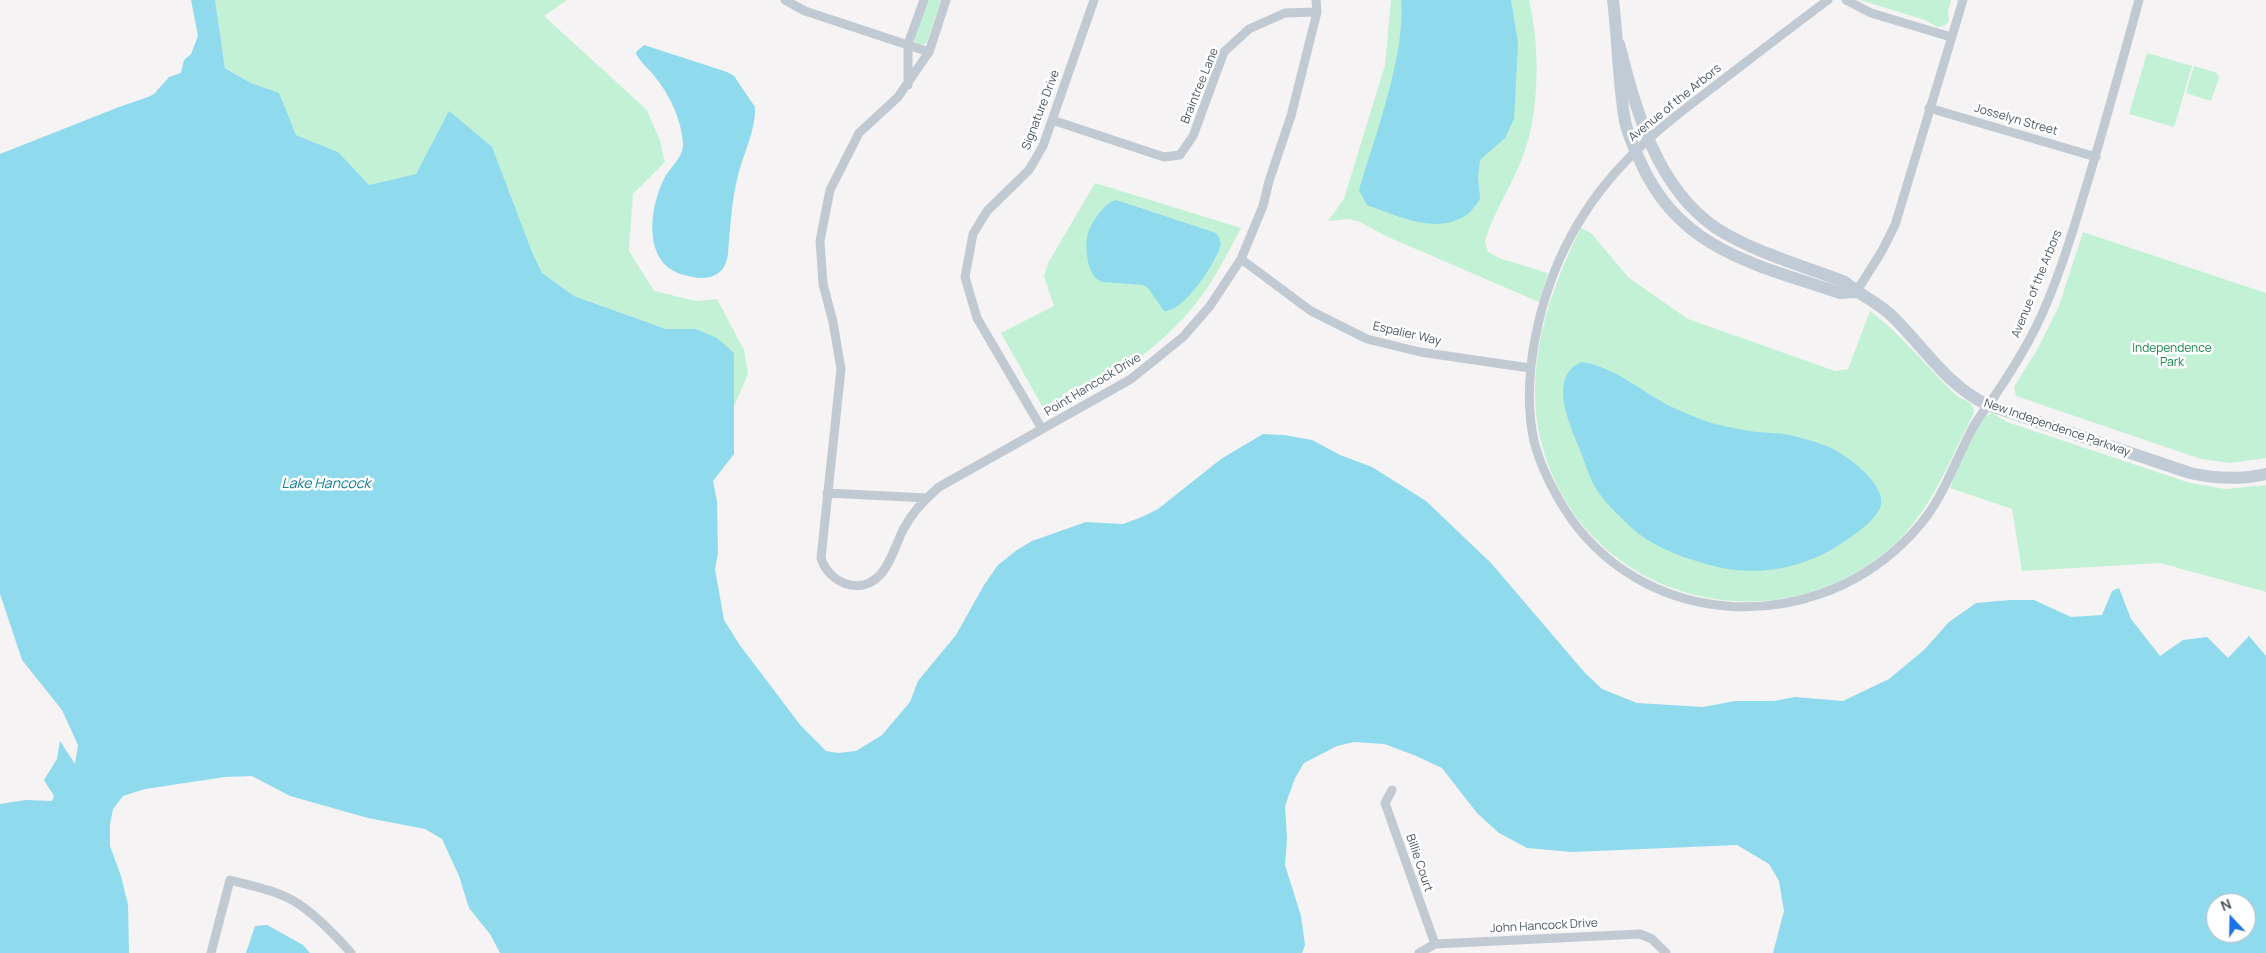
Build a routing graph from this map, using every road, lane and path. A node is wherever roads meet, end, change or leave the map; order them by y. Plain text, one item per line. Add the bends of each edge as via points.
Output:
1 (784, 0) edge
2 (924, 0) edge
3 (946, 0) edge
4 (1094, 0) edge
5 (1316, 0) edge
6 (1613, 0) edge
7 (1828, 0) edge
8 (1846, 0) edge
9 (1963, 0) edge
10 (2139, 0) edge
11 (1317, 12) junction
12 (1951, 37) junction
13 (908, 44) junction
14 (1618, 44) junction
15 (929, 52) junction
16 (908, 85) junction
17 (1929, 108) junction
18 (1052, 120) junction
19 (1648, 138) junction
20 (1636, 150) junction
21 (2096, 157) junction
22 (1241, 259) junction
23 (1856, 292) junction
24 (1530, 368) junction
25 (1988, 405) junction
26 (1042, 430) junction
27 (2266, 474) edge
28 (827, 493) junction
29 (926, 498) junction
30 (1392, 790) dead end
31 (1435, 944) junction
32 (210, 953) edge
33 (351, 953) edge
34 (1419, 953) edge
35 (1666, 953) edge

1 - 13 street via 805,11
2 - 13 street
3 - 15 street, Point Hancock Drive
4 - 18 street, Signature Drive
5 - 11 street, Point Hancock Drive
6 - 14 street, New Independence Parkway
7 - 19 street, Avenue of the Arbors
8 - 12 street via 1870,13
9 - 12 street
10 - 21 street, Avenue of the Arbors
11 - 18 street, Braintree Lane via 1285,13 1249,29 1224,52 1193,136 1180,155 1164,156
11 - 22 street, Point Hancock Drive via 1263,206
12 - 17 street
13 - 15 street
13 - 16 street
14 - 19 street, New Independence Parkway
14 - 20 street, New Independence Parkway via 1626,124
15 - 16 street, Point Hancock Drive
16 - 28 street, Point Hancock Drive via 859,133 830,190 820,241 823,284 834,322 841,369
17 - 21 street, Josselyn Street
17 - 23 street via 1895,225
18 - 26 street, Signature Drive via 1043,146 1029,170 988,211 973,234 966,277 977,318
19 - 20 street, Avenue of the Arbors
19 - 23 street, New Independence Parkway via 1676,188 1695,211 1715,227 1740,241 1845,282
20 - 23 street, New Independence Parkway via 1659,198 1706,242 1747,261 1821,287 1840,293
20 - 24 street, Avenue of the Arbors via 1609,177 1570,237 1548,290
21 - 25 street, Avenue of the Arbors via 2067,250 2038,324
22 - 24 street, Espalier Way via 1311,311 1368,339 1420,352
22 - 26 street, Point Hancock Drive via 1210,306 1167,352 1131,379
23 - 25 street, New Independence Parkway via 1891,315 1963,391
24 - 25 street, Avenue of the Arbors via 1531,419 1544,471 1586,540 1627,572 1652,586 1701,603 1731,607 1783,604 1828,592 1889,556 1932,510 1945,489 1972,427
25 - 27 street, New Independence Parkway via 2190,473 2244,479
26 - 29 street, Point Hancock Drive via 953,478
28 - 29 street
28 - 29 street, Point Hancock Drive via 821,558 833,578 848,585 866,584 879,576 909,519
30 - 31 street, Billie Court via 1385,803
31 - 34 street, John Hancock Drive
31 - 35 street, John Hancock Drive via 1640,934 1652,939
32 - 33 street via 230,880 259,887 299,904

